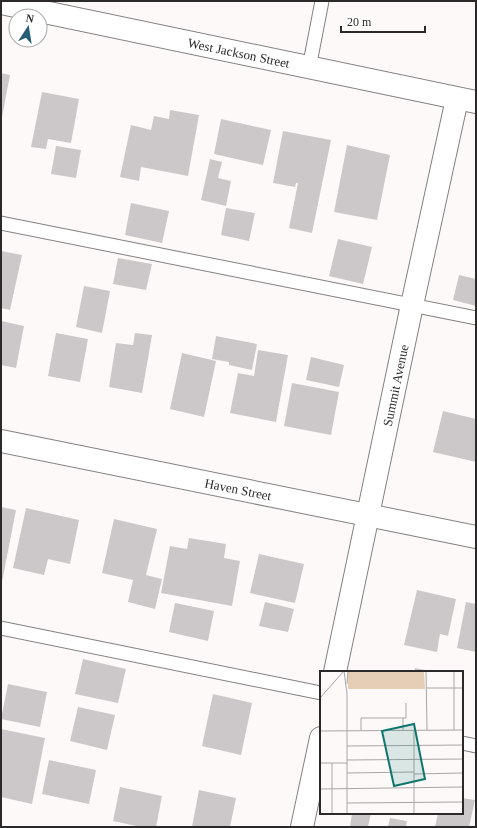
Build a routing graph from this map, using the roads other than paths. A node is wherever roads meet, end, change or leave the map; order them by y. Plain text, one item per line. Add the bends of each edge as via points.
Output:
1 (322, 1) edge
2 (1, 3) edge
3 (309, 68) junction
4 (466, 100) edge
5 (1, 223) edge
6 (412, 305) junction
7 (476, 318) edge
8 (1, 441) edge
9 (367, 515) junction
10 (476, 537) edge
11 (1, 628) edge
12 (335, 671) edge
13 (320, 693) edge
14 (320, 743) edge
15 (463, 743) edge
16 (476, 746) edge
17 (302, 827) edge

1 - 3 lane
2 - 3 street, West Jackson Street
3 - 4 street, West Jackson Street
4 - 6 street, Summit Avenue
5 - 6 lane
6 - 7 lane
6 - 9 street, Summit Avenue
8 - 9 street, Haven Street
9 - 10 street, Haven Street
9 - 12 street, Summit Avenue
11 - 13 lane
14 - 17 street
15 - 16 lane

